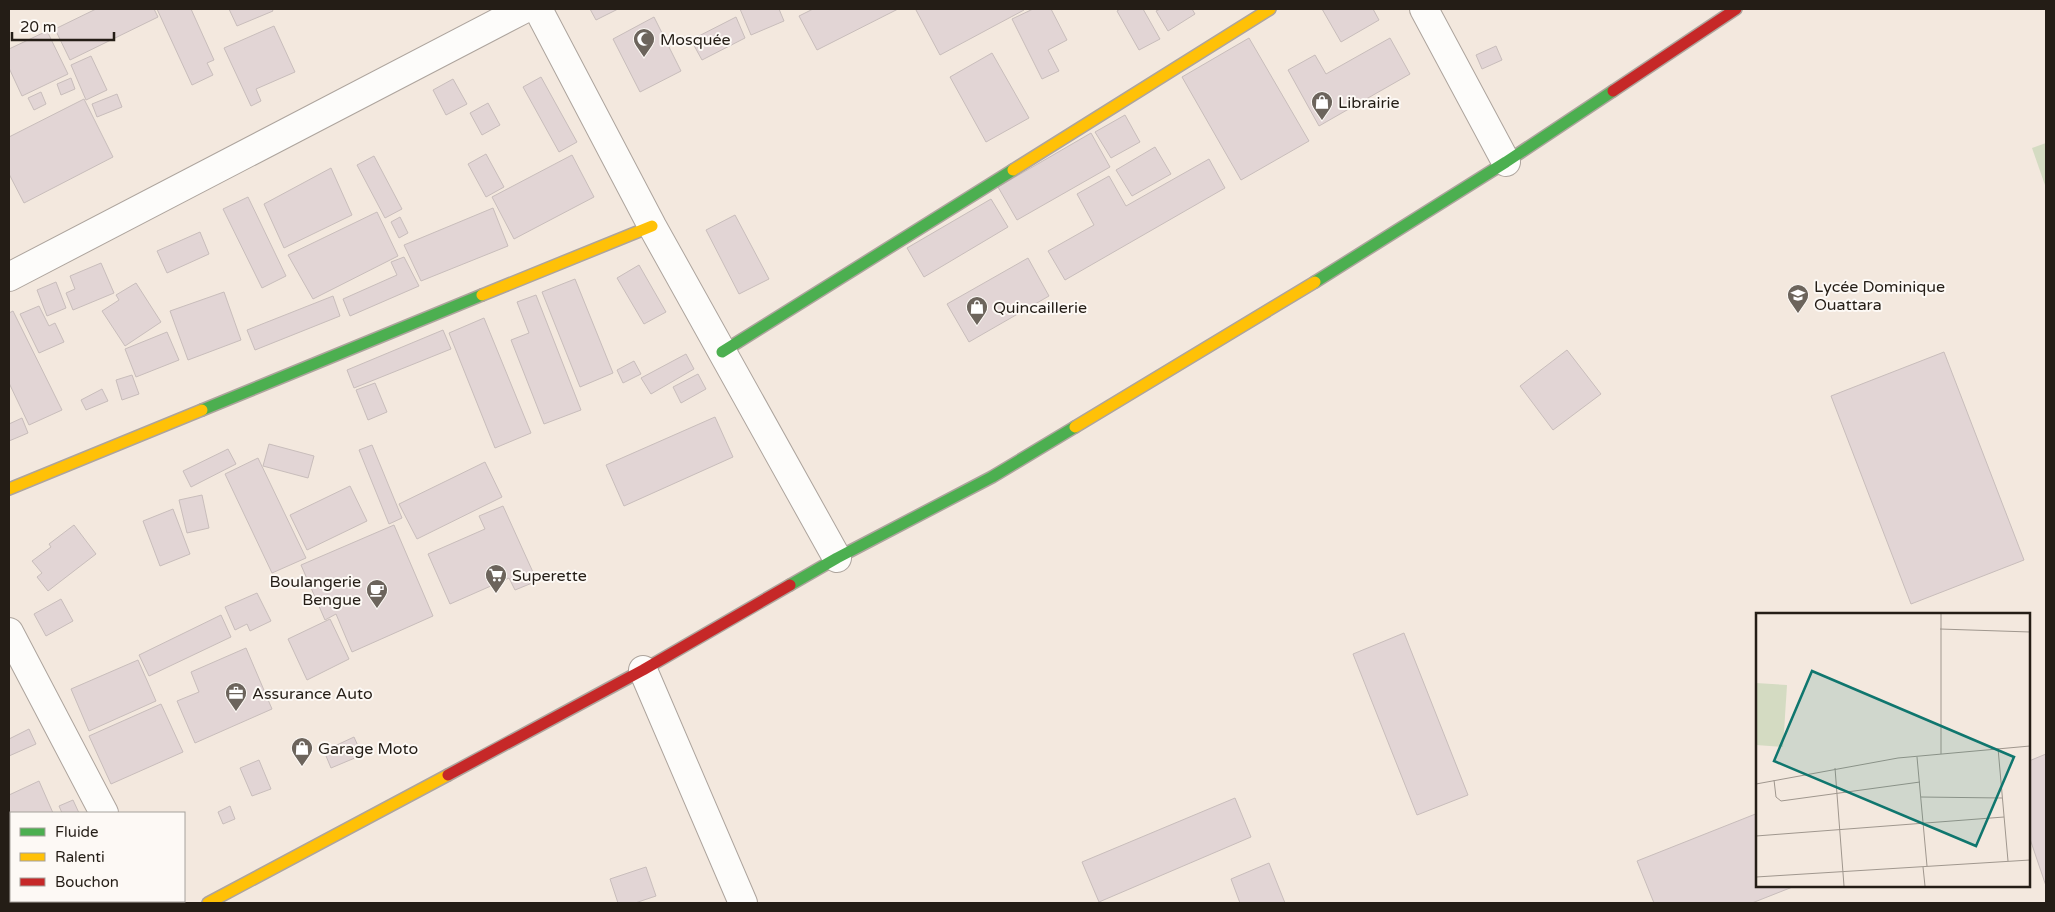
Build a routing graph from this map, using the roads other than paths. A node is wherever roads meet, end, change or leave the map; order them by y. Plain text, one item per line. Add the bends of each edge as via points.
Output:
1 (524, 9) edge
2 (538, 9) edge
3 (1270, 9) edge
4 (1424, 9) edge
5 (1736, 9) edge
6 (1506, 162) junction
7 (652, 226) junction
8 (9, 277) edge
9 (722, 352) junction
10 (9, 489) edge
11 (837, 558) junction
12 (9, 632) edge
13 (643, 670) junction
14 (103, 812) edge
15 (208, 903) edge
16 (743, 903) edge

1 - 8 street
2 - 7 street
3 - 9 street
4 - 6 street
5 - 6 street
6 - 11 street via 1271,309 992,477
7 - 9 street
7 - 10 street
9 - 11 street
11 - 13 street
12 - 14 street
13 - 15 street
13 - 16 street

